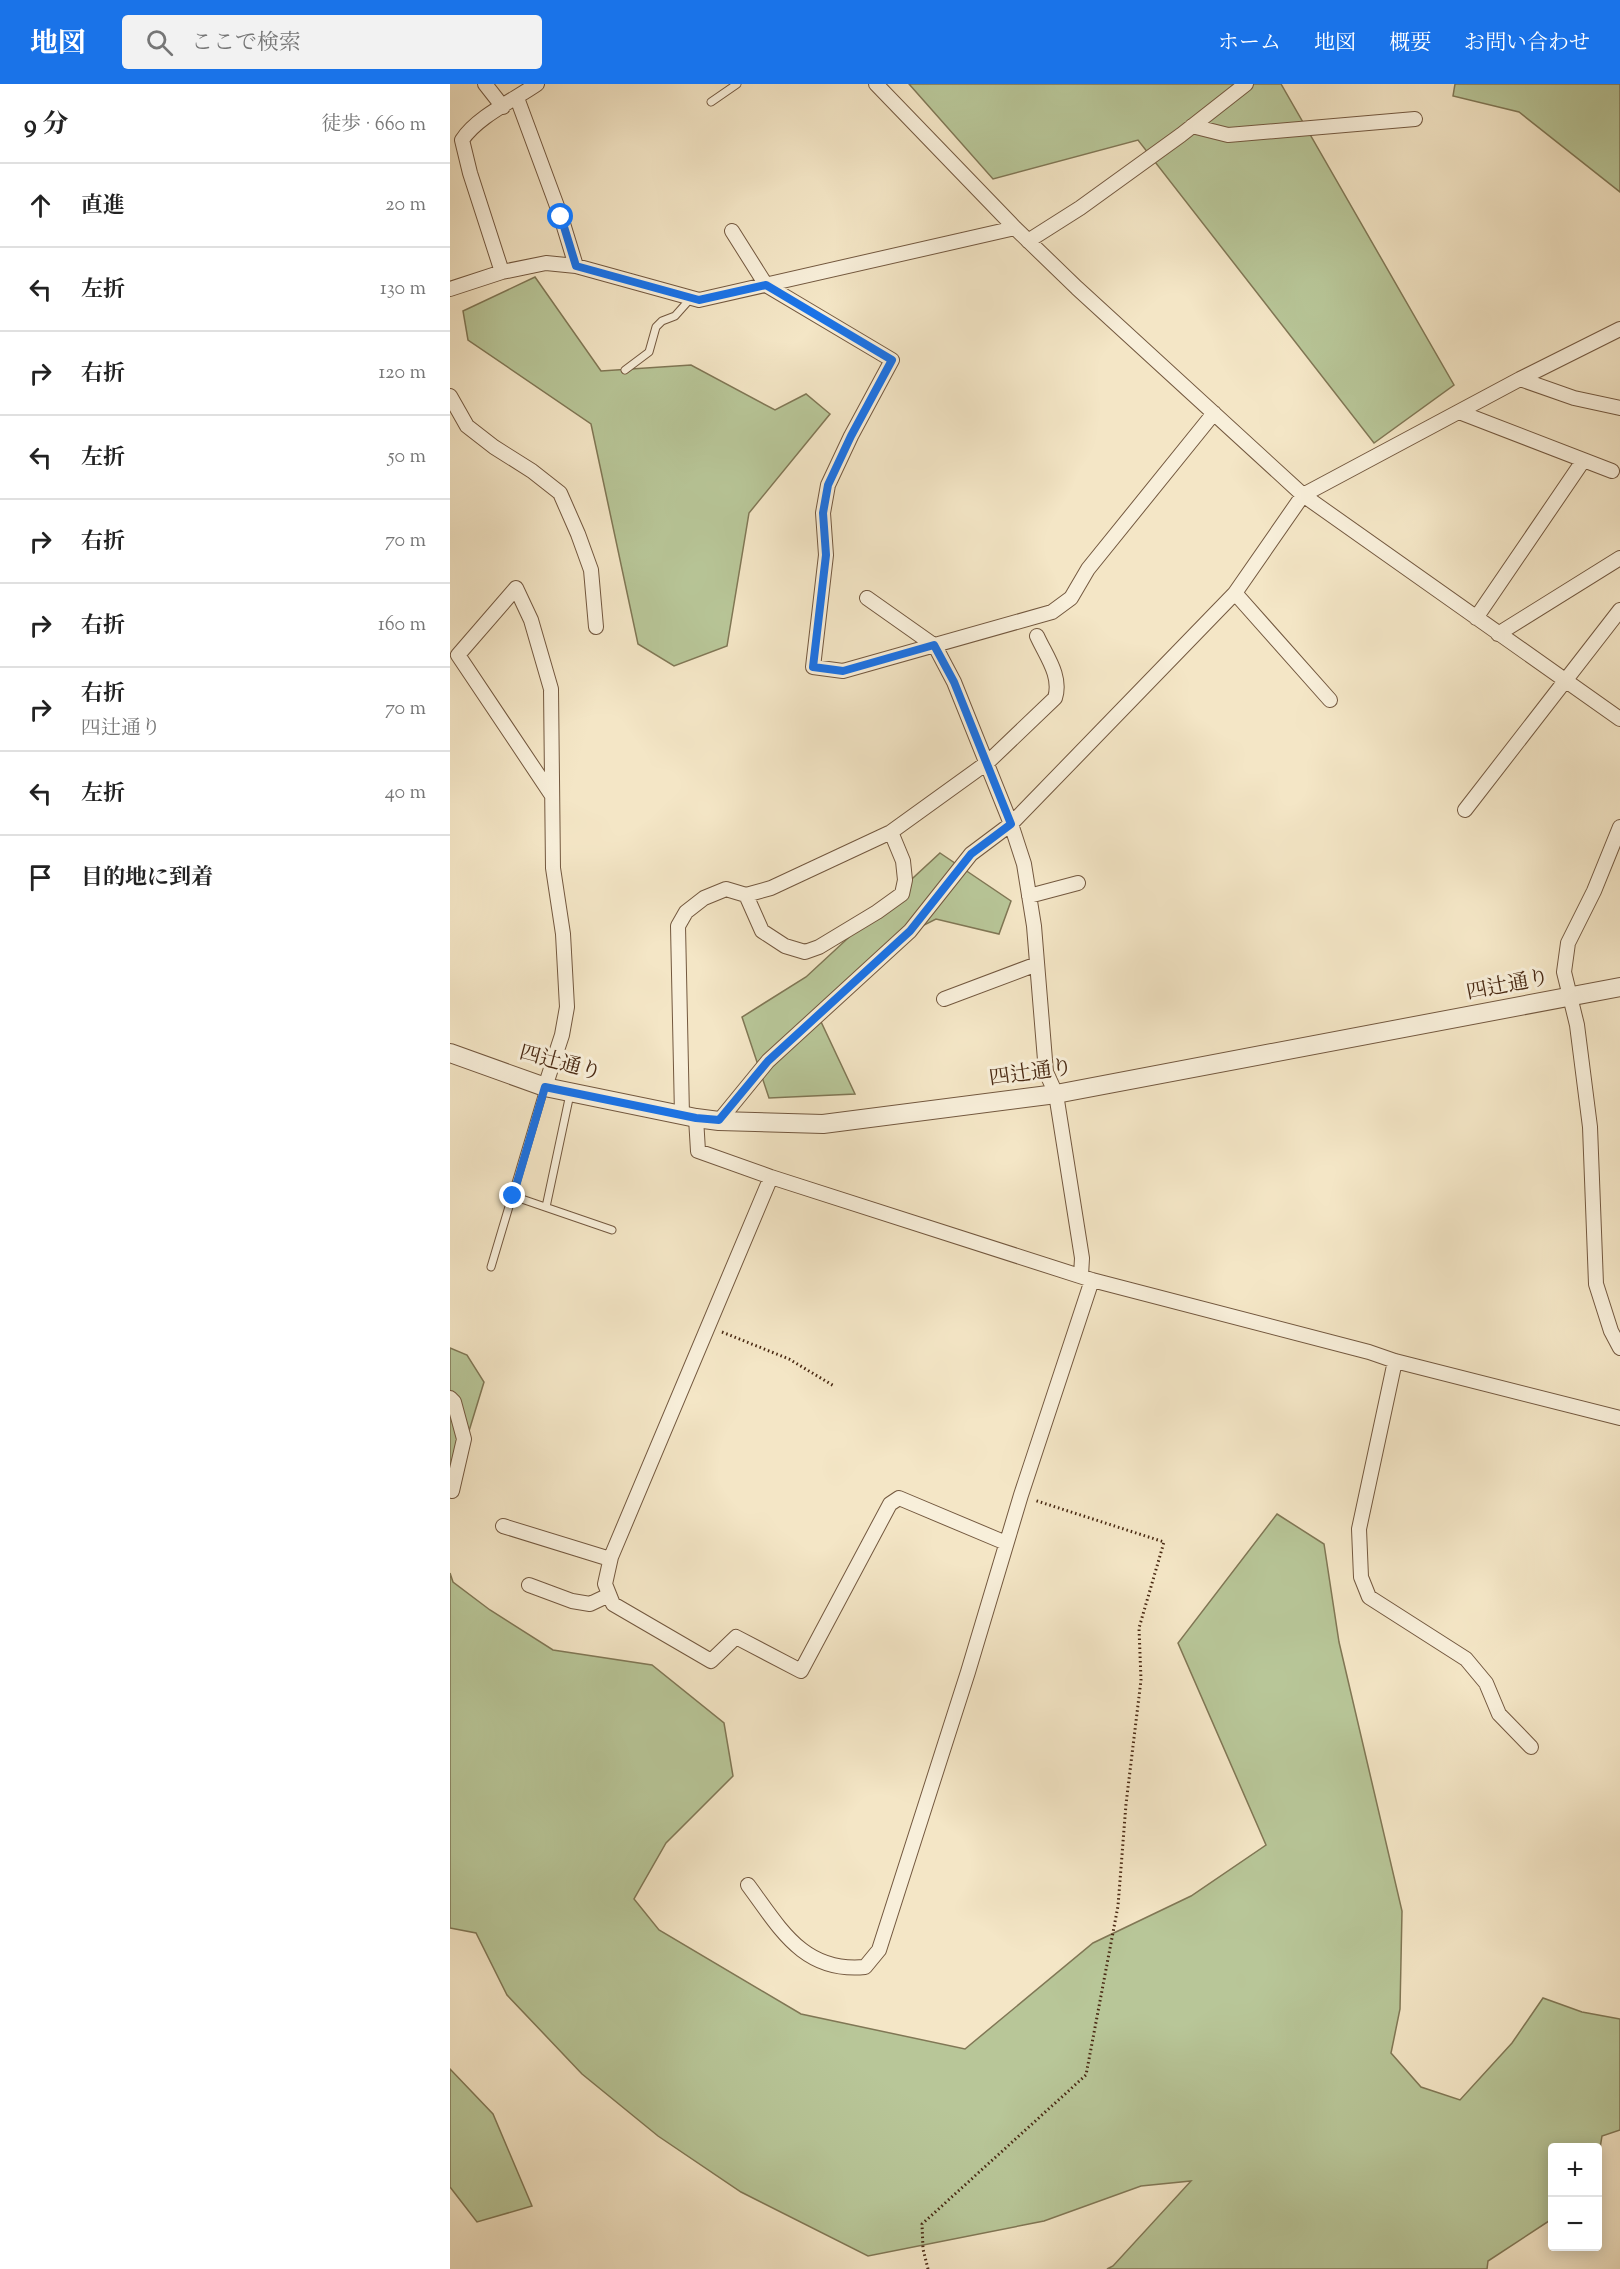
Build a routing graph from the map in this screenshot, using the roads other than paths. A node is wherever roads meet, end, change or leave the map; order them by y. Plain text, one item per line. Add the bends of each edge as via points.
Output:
1 (485, 84) edge
2 (537, 84) edge
3 (737, 84) edge
4 (876, 84) edge
5 (1246, 84) edge
6 (517, 98) junction
7 (711, 102) dead end
8 (503, 107) junction
9 (1415, 119) dead end
10 (1192, 126) junction
11 (1015, 228) junction
12 (732, 231) dead end
13 (1028, 241) junction
14 (576, 266) junction
15 (502, 272) junction
16 (766, 285) junction
17 (450, 289) edge
18 (691, 298) junction
19 (1620, 329) edge
20 (625, 370) dead end
21 (1520, 379) junction
22 (450, 396) edge
23 (1620, 408) edge
24 (1459, 412) junction
25 (1214, 413) junction
26 (1582, 461) junction
27 (1612, 471) dead end
28 (1303, 495) junction
29 (1620, 558) edge
30 (1235, 593) junction
31 (867, 598) dead end
32 (1620, 610) edge
33 (1476, 618) junction
34 (596, 627) dead end
35 (1498, 634) junction
36 (1037, 636) dead end
37 (934, 645) junction
38 (1565, 681) junction
39 (1330, 700) dead end
40 (1620, 719) edge
41 (988, 762) junction
42 (551, 794) junction
43 (1465, 810) dead end
44 (1011, 824) junction
45 (1620, 827) edge
46 (891, 832) junction
47 (1078, 883) dead end
48 (746, 895) junction
49 (1029, 896) junction
50 (1037, 964) junction
51 (1620, 987) edge
52 (1572, 997) junction
53 (944, 999) dead end
54 (450, 1053) edge
55 (545, 1087) junction
56 (570, 1092) junction
57 (1056, 1095) junction
58 (689, 1116) junction
59 (719, 1120) junction
60 (771, 1177) junction
61 (513, 1196) junction
62 (546, 1208) junction
63 (612, 1230) dead end
64 (491, 1267) dead end
65 (1087, 1278) junction
66 (1620, 1348) edge
67 (1395, 1361) junction
68 (450, 1398) edge
69 (1620, 1418) edge
70 (452, 1491) dead end
71 (502, 1526) dead end
72 (1006, 1543) junction
73 (610, 1560) junction
74 (529, 1585) dead end
75 (609, 1595) junction
76 (1531, 1747) dead end
77 (748, 1885) dead end

1 - 8 street
2 - 6 street
3 - 7 lane
4 - 11 street
5 - 10 street
6 - 8 street
6 - 14 street
8 - 15 street via 467,132 462,140
9 - 10 street via 1228,135
10 - 13 street
11 - 13 street
11 - 16 street
12 - 16 street
13 - 25 street
14 - 15 street via 546,262
14 - 18 street
15 - 17 street
16 - 18 street via 699,300
16 - 37 street via 892,360 828,485 823,513 826,555 813,667 843,671
18 - 20 lane via 675,316 656,327 649,352
19 - 21 street
21 - 23 street via 1574,398
21 - 24 street
22 - 34 street via 467,426 560,493 591,570
24 - 26 street
24 - 28 street
25 - 28 street
25 - 37 street via 1088,569 1071,598 1052,612
26 - 27 street
26 - 33 street
28 - 30 street
28 - 33 street
29 - 35 street
30 - 39 street
30 - 44 street
31 - 37 street
32 - 38 street
33 - 35 street
35 - 38 street
36 - 41 street via 1058,679 1055,698
37 - 41 street
38 - 40 street
38 - 43 street
41 - 44 street
41 - 46 street
42 - 42 street via 458,655 516,588 531,620 551,689
42 - 55 street via 553,868 563,934 567,1007
44 - 49 street
44 - 59 street via 971,854 910,931 768,1061
45 - 52 street via 1568,943 1564,972
46 - 48 street via 771,888
46 - 48 street via 903,861 902,894 819,947 805,951 785,946 762,931
47 - 49 street
48 - 58 street via 726,889 704,898 686,912 678,926
49 - 50 street
50 - 53 street
50 - 57 street via 1046,1072
51 - 52 street, 四辻通り
52 - 57 street, 四辻通り
52 - 66 street via 1590,1127 1596,1284
54 - 55 street, 四辻通り
55 - 56 street, 四辻通り
55 - 61 lane
56 - 58 street, 四辻通り
56 - 62 lane
57 - 59 street, 四辻通り via 823,1124
57 - 65 street
58 - 59 street, 四辻通り
58 - 60 street via 698,1151
60 - 65 street
60 - 73 street
61 - 62 lane
61 - 64 lane
62 - 63 lane
65 - 67 street
65 - 72 street
67 - 69 street
67 - 76 street via 1359,1529 1361,1577 1369,1597 1466,1659 1486,1683 1499,1714
68 - 70 street via 464,1439
71 - 73 street
72 - 75 street via 899,1498 890,1504 801,1671 736,1637 711,1661 613,1604
72 - 77 street via 879,1950 865,1967 848,1968 815,1960 789,1940
73 - 75 street via 605,1584
74 - 75 street via 590,1604

